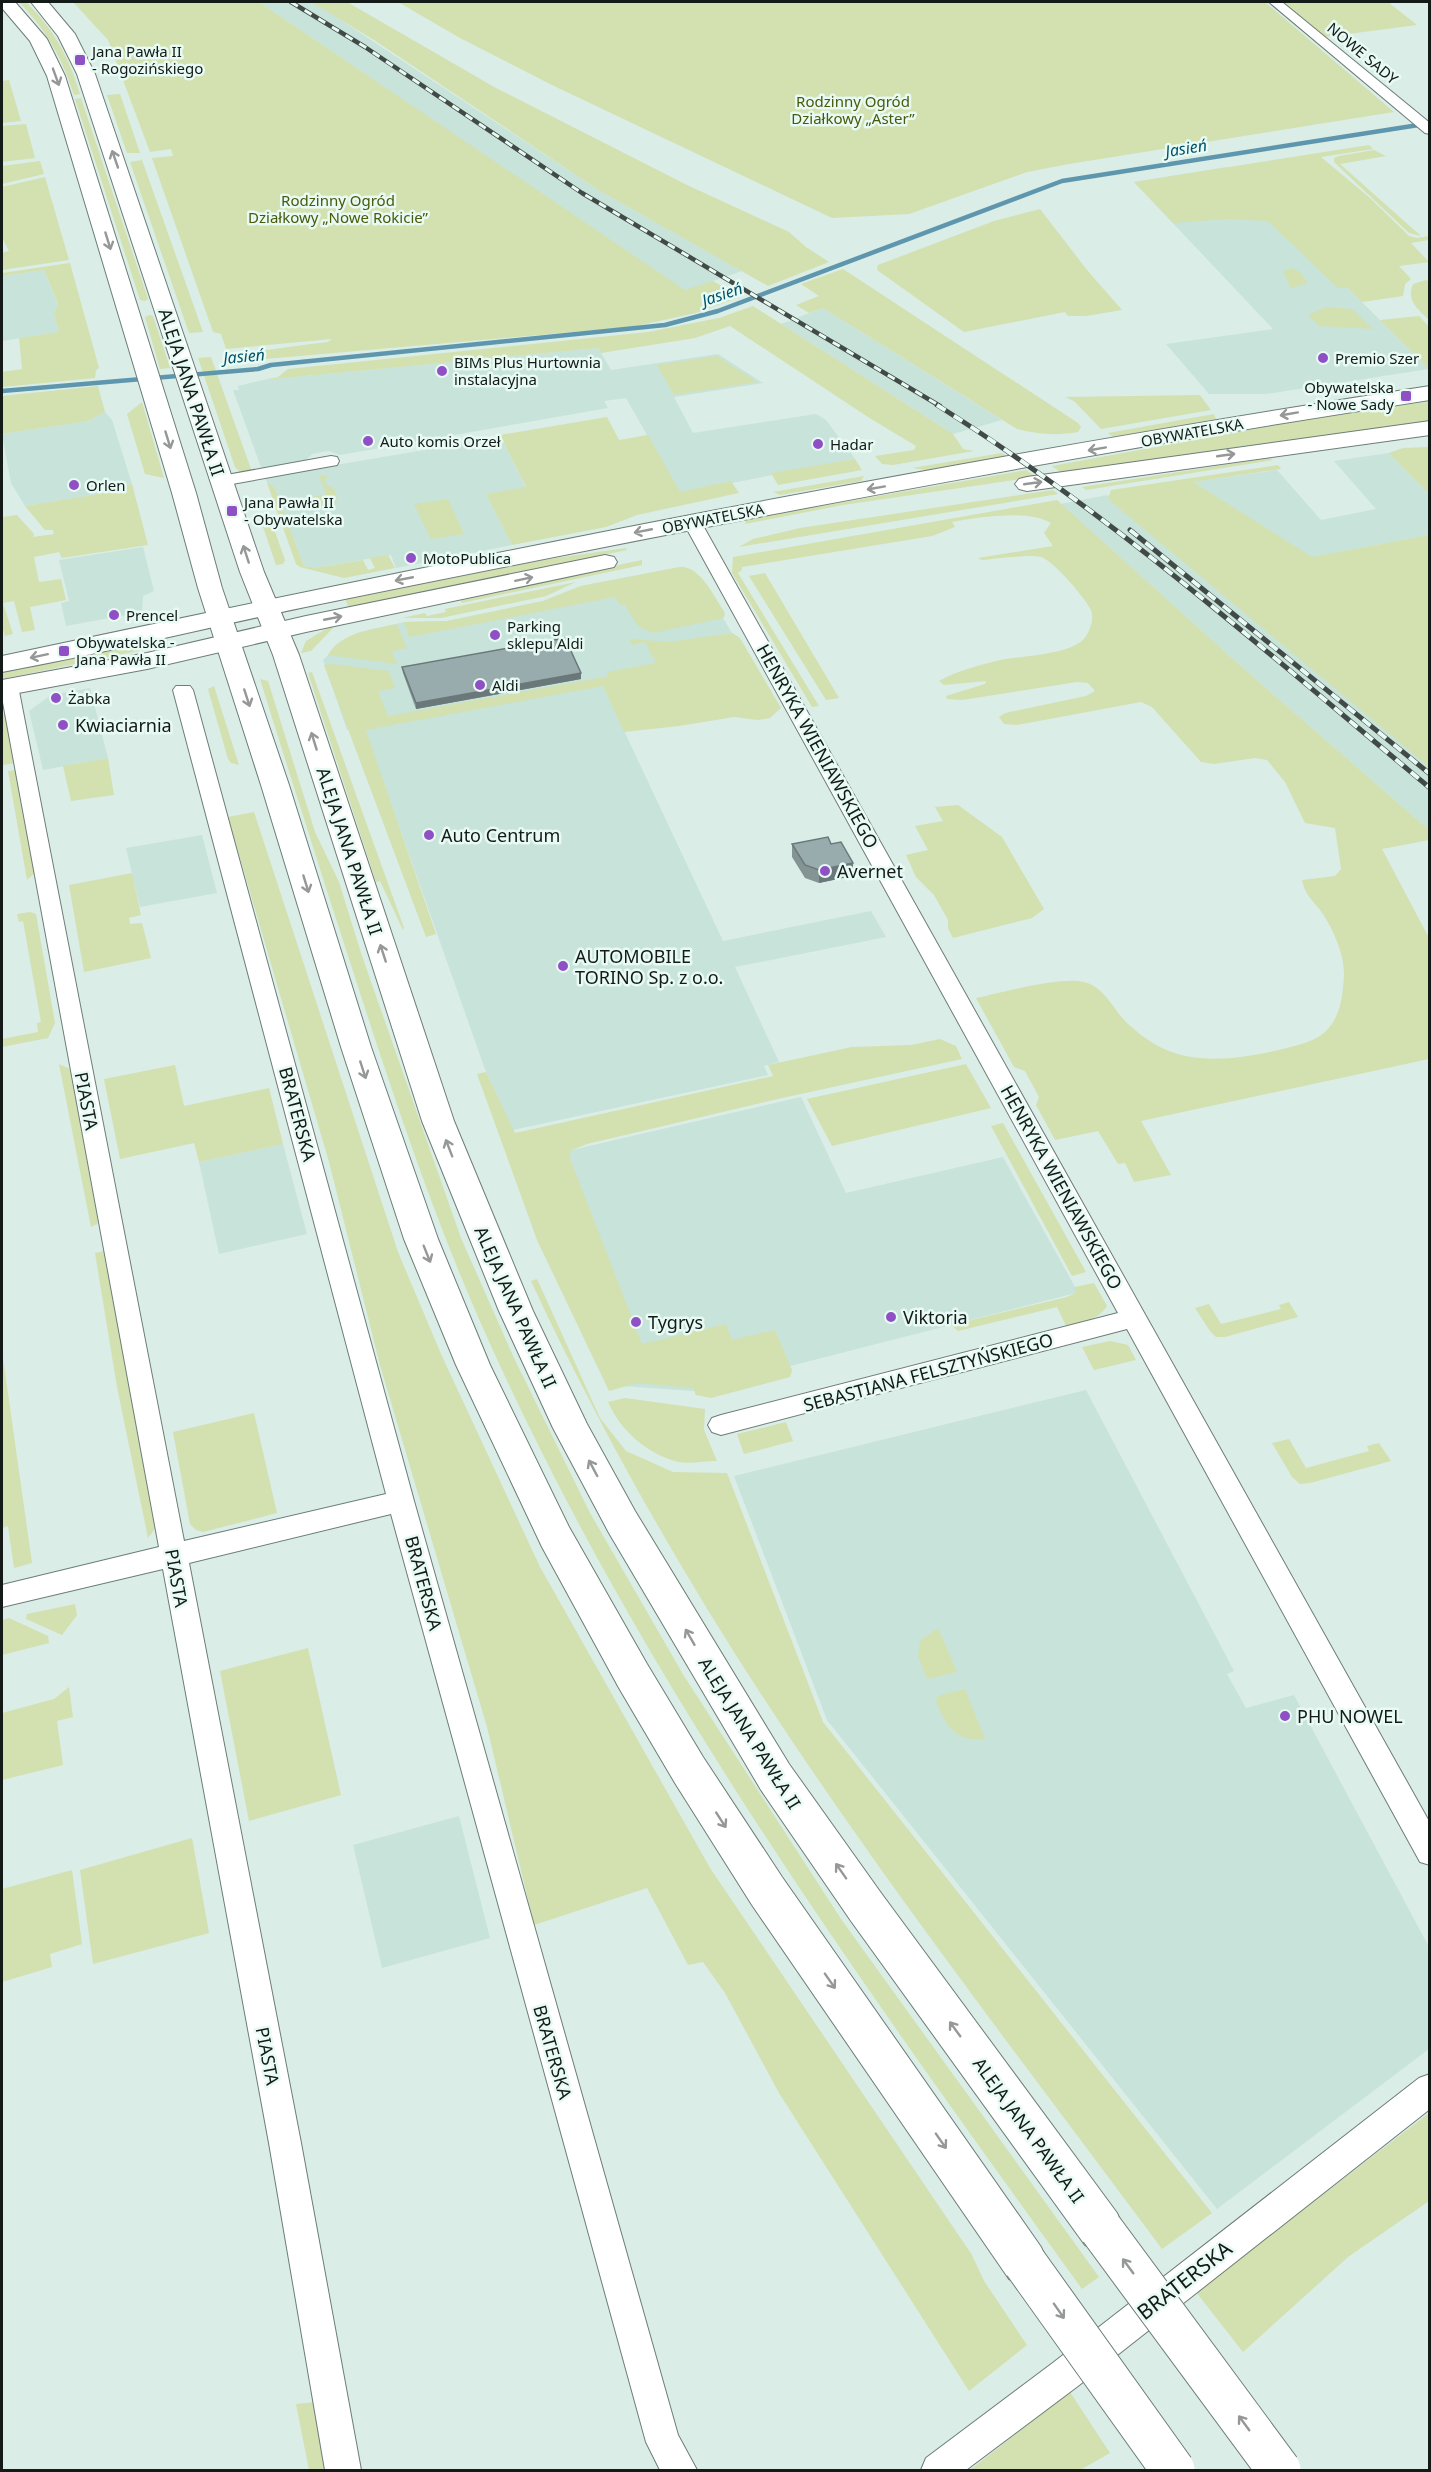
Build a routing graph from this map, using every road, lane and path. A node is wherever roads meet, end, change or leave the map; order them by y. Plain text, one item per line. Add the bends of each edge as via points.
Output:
1 (6, 2) edge
2 (39, 2) edge
3 (1275, 2) edge
4 (1430, 109) edge
5 (1411, 114) junction
6 (1430, 130) edge
7 (163, 306) junction
8 (129, 310) junction
9 (1430, 393) edge
10 (1430, 428) edge
11 (332, 461) dead end
12 (222, 481) junction
13 (697, 531) junction
14 (271, 620) junction
15 (224, 630) junction
16 (4, 679) edge
17 (183, 690) dead end
18 (1134, 1318) junction
19 (721, 1425) dead end
20 (401, 1501) junction
21 (172, 1555) junction
22 (2, 1596) edge
23 (1430, 1852) edge
24 (1430, 2089) edge
25 (344, 2470) edge
26 (680, 2470) edge
27 (938, 2470) edge
28 (1173, 2470) edge
29 (1279, 2470) edge

1 -> 8 main road, ALEJA JANA PAWŁA II via 38,39 53,69
7 -> 2 main road, ALEJA JANA PAWŁA II via 80,60 61,27
3 - 5 street, NOWE SADY
4 - 5 street
5 - 6 street, NOWE SADY
7 - 8 main road
7 - 12 main road, ALEJA JANA PAWŁA II
8 -> 15 main road, ALEJA JANA PAWŁA II
9 -> 13 main road, OBYWATELSKA via 1292,414
13 -> 10 main road, OBYWATELSKA via 805,519 906,501
11 - 12 street
14 -> 12 main road, ALEJA JANA PAWŁA II
13 - 14 main road, OBYWATELSKA
13 - 18 street, HENRYKA WIENIAWSKIEGO
14 - 15 main road, OBYWATELSKA
29 -> 14 main road, ALEJA JANA PAWŁA II, bridge via 775,1777 628,1532 571,1428 516,1311 438,1121
15 - 16 main road, OBYWATELSKA via 90,672
15 -> 28 main road, ALEJA JANA PAWŁA II, bridge via 421,1239 509,1444 584,1590 689,1770 767,1891
16 - 21 street, PIASTA
17 - 20 street, BRATERSKA
18 - 19 street, SEBASTIANA FELSZTYŃSKIEGO
18 - 23 street, HENRYKA WIENIAWSKIEGO
20 - 21 street
20 - 26 street, BRATERSKA via 663,2442
21 - 22 street
21 - 25 street, PIASTA
24 - 27 street, BRATERSKA

